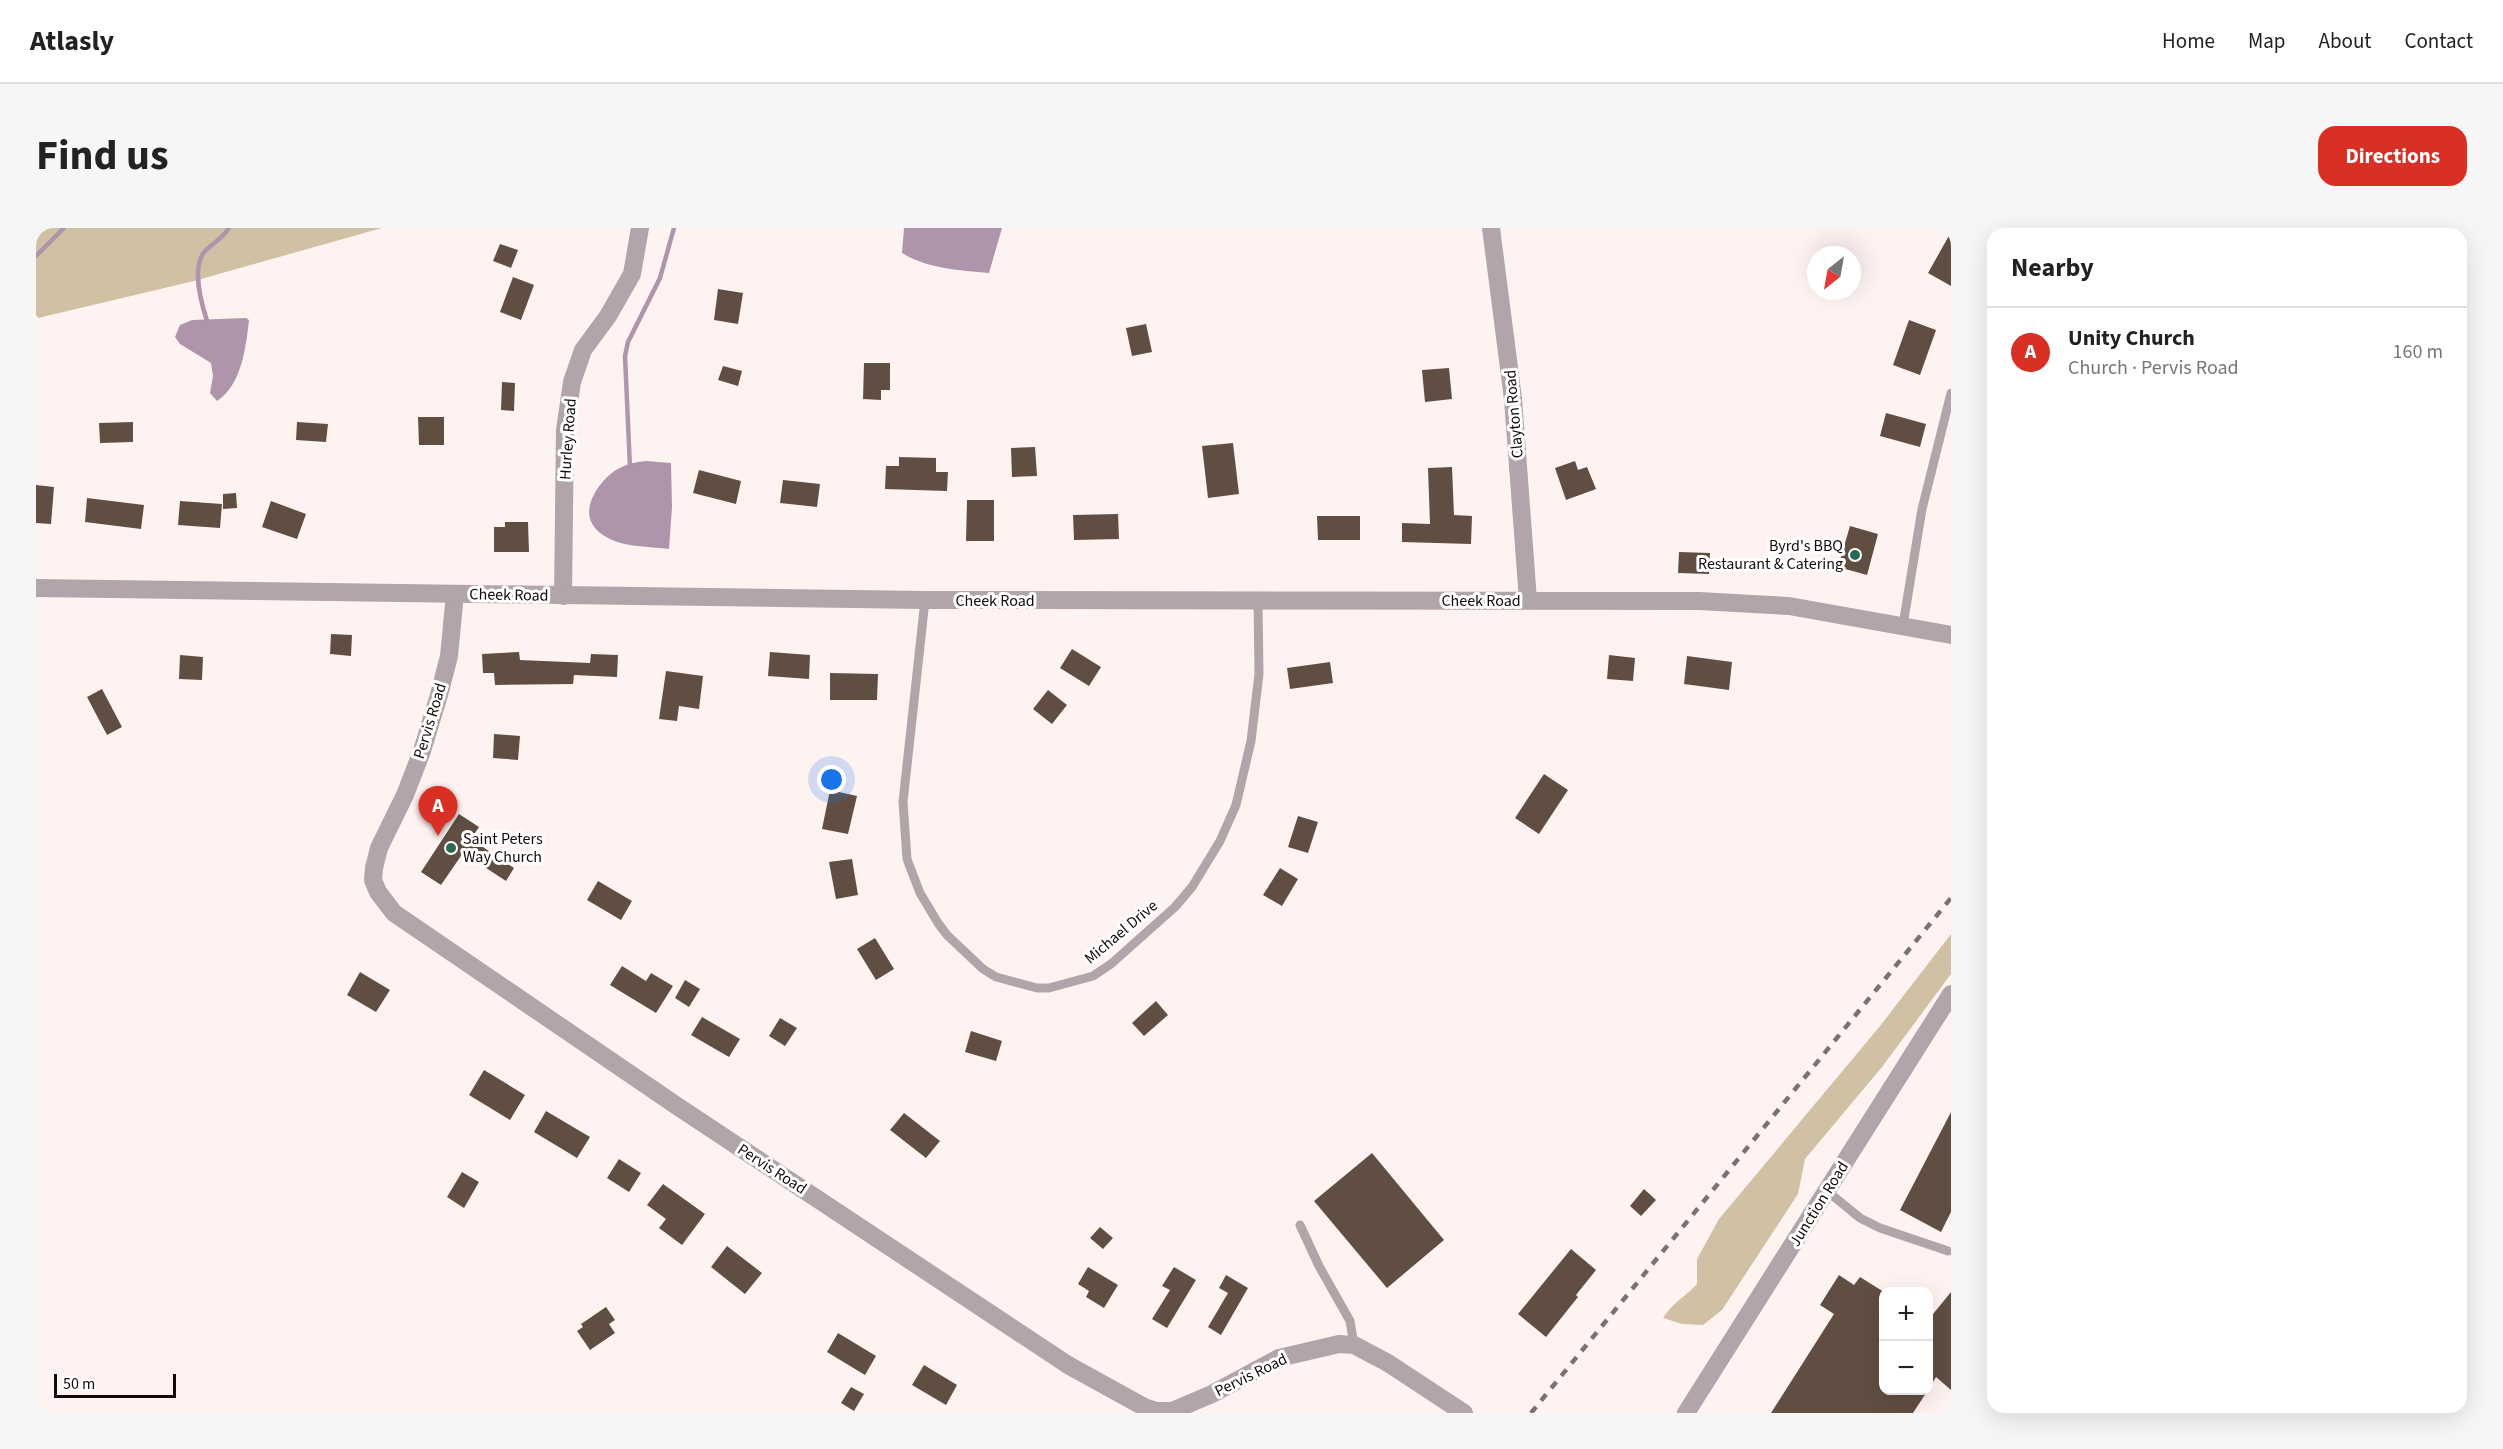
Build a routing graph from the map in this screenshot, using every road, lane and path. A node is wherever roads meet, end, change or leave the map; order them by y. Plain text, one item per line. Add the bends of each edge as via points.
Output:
1 (640, 228) edge
2 (1491, 228) edge
3 (1951, 393) edge
4 (36, 588) edge
5 (455, 594) junction
6 (563, 596) junction
7 (925, 600) junction
8 (1528, 600) junction
9 (1258, 602) junction
10 (1903, 625) junction
11 (1950, 633) edge
12 (1951, 994) edge
13 (1827, 1191) junction
14 (1300, 1225) dead end
15 (1948, 1251) dead end
16 (1354, 1345) junction
17 (1691, 1411) edge
18 (1464, 1413) edge

1 - 6 street, Hurley Road via 632,274 583,350 572,382 565,430
2 - 8 street, Clayton Road via 1514,399
3 - 10 lane via 1922,509
4 - 5 street, Cheek Road
5 - 6 street, Cheek Road
5 - 16 street, Pervis Road via 449,656 440,695 422,751 374,868 378,892 394,913 1068,1365 1144,1407 1172,1411 1279,1359 1320,1347
6 - 7 street, Cheek Road
7 - 9 street, Cheek Road
7 - 9 lane, Michael Drive via 903,802 907,859 920,893 947,935 996,977 1037,988 1093,976 1111,964 1175,907 1220,841 1236,805 1251,741 1259,674
8 - 9 street, Cheek Road
8 - 10 street, Cheek Road via 1789,606
10 - 11 street, Cheek Road
12 - 13 street, Junction Road
13 - 15 lane via 1860,1218 1880,1228
13 - 17 street, Junction Road
14 - 16 lane via 1350,1321
16 - 18 street

